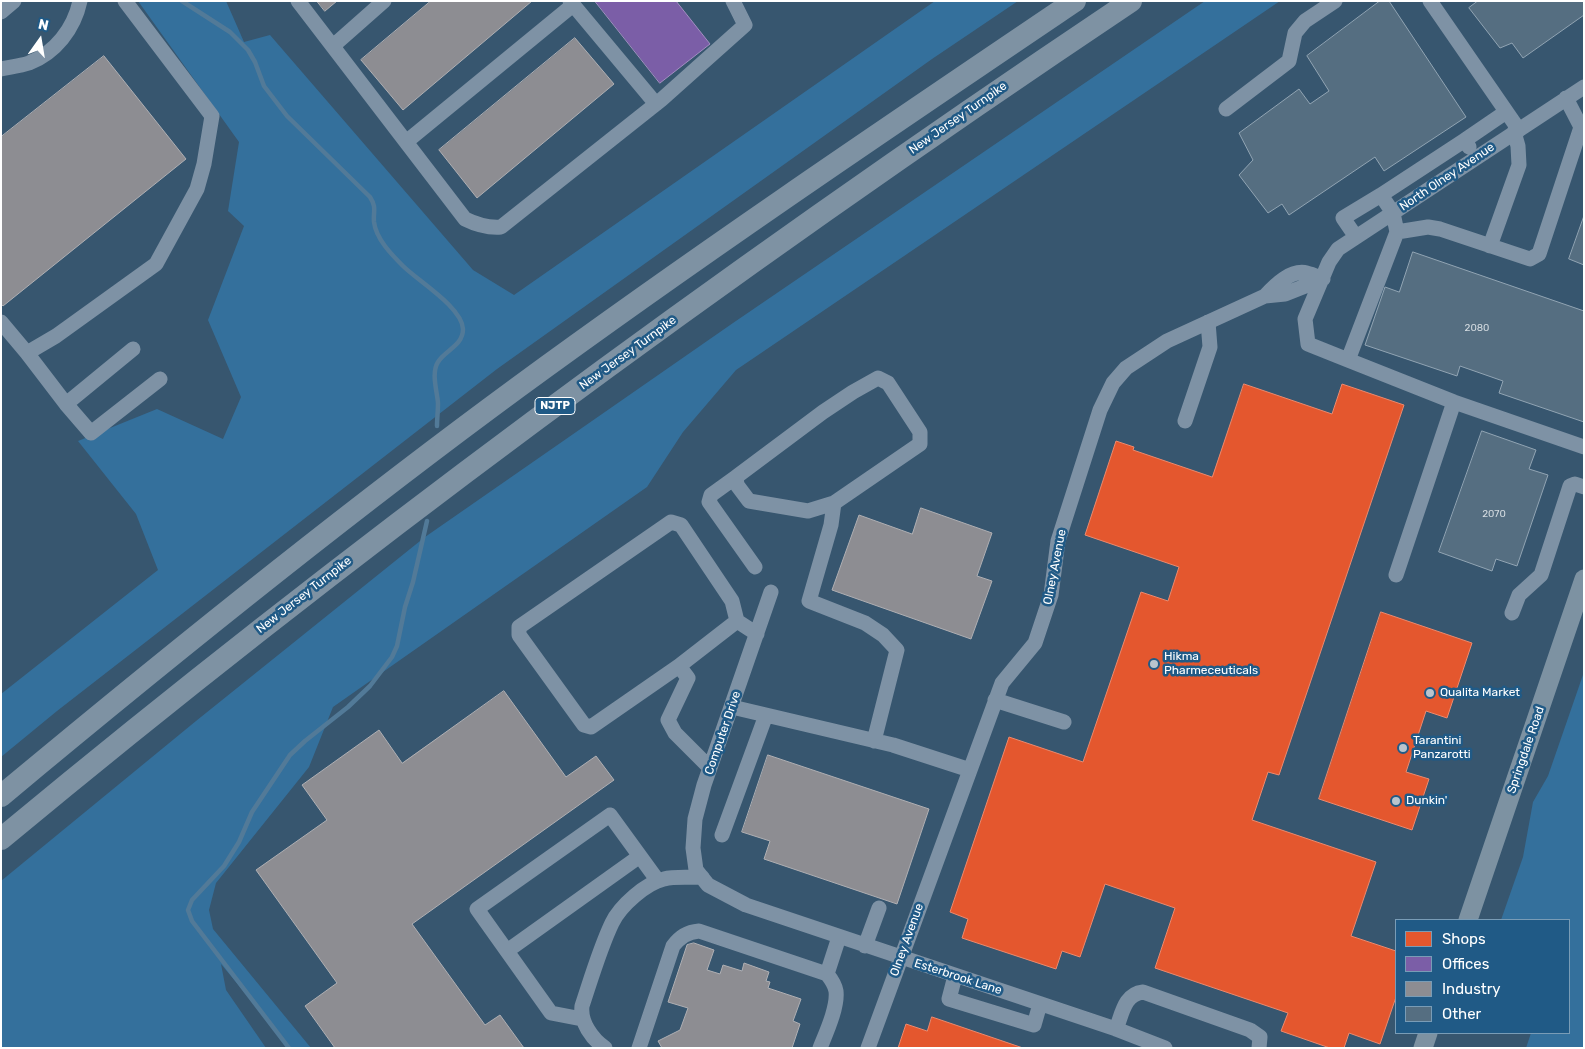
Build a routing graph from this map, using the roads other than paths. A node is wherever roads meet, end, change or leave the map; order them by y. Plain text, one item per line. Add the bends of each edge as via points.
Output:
1 (14, 1) edge
2 (80, 1) edge
3 (124, 1) edge
4 (298, 1) edge
5 (384, 1) edge
6 (733, 1) edge
7 (1075, 1) edge
8 (1131, 1) edge
9 (1335, 1) edge
10 (1430, 1) edge
11 (572, 3) edge
12 (1, 12) edge
13 (333, 46) junction
14 (1, 69) edge
15 (1584, 87) edge
16 (1566, 98) junction
17 (656, 104) junction
18 (1226, 109) dead end
19 (1506, 112) junction
20 (1580, 116) edge
21 (1516, 131) junction
22 (1465, 140) junction
23 (406, 142) junction
24 (1476, 158) junction
25 (1381, 195) junction
26 (1393, 213) junction
27 (1397, 232) junction
28 (1356, 238) junction
29 (1490, 246) junction
30 (1323, 279) junction
31 (1, 322) edge
32 (1208, 322) junction
33 (132, 349) dead end
34 (27, 353) junction
35 (1348, 360) junction
36 (160, 379) dead end
37 (1454, 402) junction
38 (66, 404) junction
39 (1185, 421) dead end
40 (1584, 447) edge
41 (736, 477) junction
42 (1584, 487) edge
43 (834, 503) junction
44 (755, 567) dead end
45 (1396, 575) dead end
46 (1584, 579) edge
47 (771, 592) dead end
48 (1512, 613) dead end
49 (737, 621) junction
50 (757, 634) junction
51 (679, 666) junction
52 (995, 700) junction
53 (732, 707) junction
54 (766, 715) junction
55 (1064, 722) dead end
56 (874, 741) junction
57 (710, 768) junction
58 (970, 770) junction
59 (1, 796) edge
60 (722, 835) dead end
61 (1, 839) edge
62 (640, 856) junction
63 (701, 876) junction
64 (658, 881) junction
65 (879, 908) dead end
66 (1468, 919) edge
67 (839, 937) junction
68 (865, 946) junction
69 (507, 951) junction
70 (900, 958) junction
71 (827, 974) junction
72 (955, 976) junction
73 (1040, 1004) junction
74 (582, 1019) junction
75 (1116, 1030) junction
76 (1428, 1034) edge
77 (601, 1047) edge
78 (639, 1048) edge
79 (820, 1048) edge
80 (868, 1048) edge
81 (1165, 1048) edge
82 (1259, 1048) edge
83 (1423, 1048) edge

1 - 12 street
2 - 14 street via 66,34 50,52 28,64
3 - 34 street via 212,116 204,164 197,189 156,264
4 - 13 street
5 - 13 street
6 - 17 street via 745,24
7 - 59 highway, NJTP via 757,217 516,388 310,546
8 - 61 highway, New Jersey Turnpike / NJTP via 774,246 420,505 92,763
9 - 18 street via 1295,33 1289,61
10 - 19 street
11 - 17 street
11 - 23 street
13 - 23 street
15 - 16 street, North Olney Avenue
16 - 20 street
16 - 21 street, North Olney Avenue
17 - 23 street via 501,226 491,228 465,219
19 - 21 street
19 - 22 street
20 - 29 street via 1581,127 1539,254 1530,259
21 - 24 street, North Olney Avenue
21 - 29 street via 1519,165
22 - 24 street
22 - 25 street
24 - 26 street, North Olney Avenue
25 - 26 street
25 - 28 street via 1343,218
26 - 27 street
26 - 28 street, North Olney Avenue
27 - 29 street via 1428,227
27 - 35 street
28 - 30 street, North Olney Avenue via 1333,255
30 - 32 street, Olney Avenue via 1285,294 1265,296
30 - 35 street, North Olney Avenue via 1306,319 1308,344
31 - 34 street
32 - 39 street via 1210,347
32 - 52 street, Olney Avenue via 1158,347 1126,368 1113,383 1100,410 1058,541 1051,595 1035,643 1002,683
33 - 38 street
34 - 38 street
35 - 37 street
36 - 38 street via 91,433
37 - 40 street
37 - 45 street
41 - 43 street via 737,485 750,501 808,511
41 - 43 street via 823,412 878,378 888,383 920,432 920,444
41 - 44 street via 711,495 709,502
42 - 48 street via 1570,486 1541,575 1519,595
43 - 56 street via 831,525 809,601 865,623 897,650
46 - 66 main road, Springdale Road
47 - 50 street, Computer Drive
49 - 50 street
49 - 51 street
49 - 51 street via 728,594 682,525 671,522 519,627 519,635 584,725 591,727
50 - 53 street, Computer Drive
51 - 57 street via 688,678 668,720 675,733
52 - 55 street
52 - 58 street, Olney Avenue
53 - 54 street
53 - 57 street, Computer Drive
54 - 56 street
54 - 60 street
56 - 58 street
57 - 63 street, Computer Drive via 695,818 693,848 696,870
58 - 70 street, Olney Avenue
62 - 64 street
62 - 69 street
62 - 69 street via 610,815 477,909
63 - 64 street
63 - 67 street, Esterbrook Lane via 708,885 746,905
64 - 74 street via 636,895 612,922 582,1006
65 - 68 street
67 - 68 street, Esterbrook Lane
67 - 71 street
68 - 70 street, Esterbrook Lane
69 - 74 street via 551,1013
70 - 72 street, Esterbrook Lane
70 - 80 street, Olney Avenue
71 - 78 street via 699,931 693,932 673,946
71 - 79 street via 834,984 835,1003
72 - 73 street, Esterbrook Lane
72 - 73 street via 949,999 1034,1025
73 - 75 street, Esterbrook Lane
74 - 77 street
75 - 81 street, Esterbrook Lane
75 - 82 street via 1126,1003 1136,992 1143,992 1250,1030 1260,1037
76 - 83 main road

